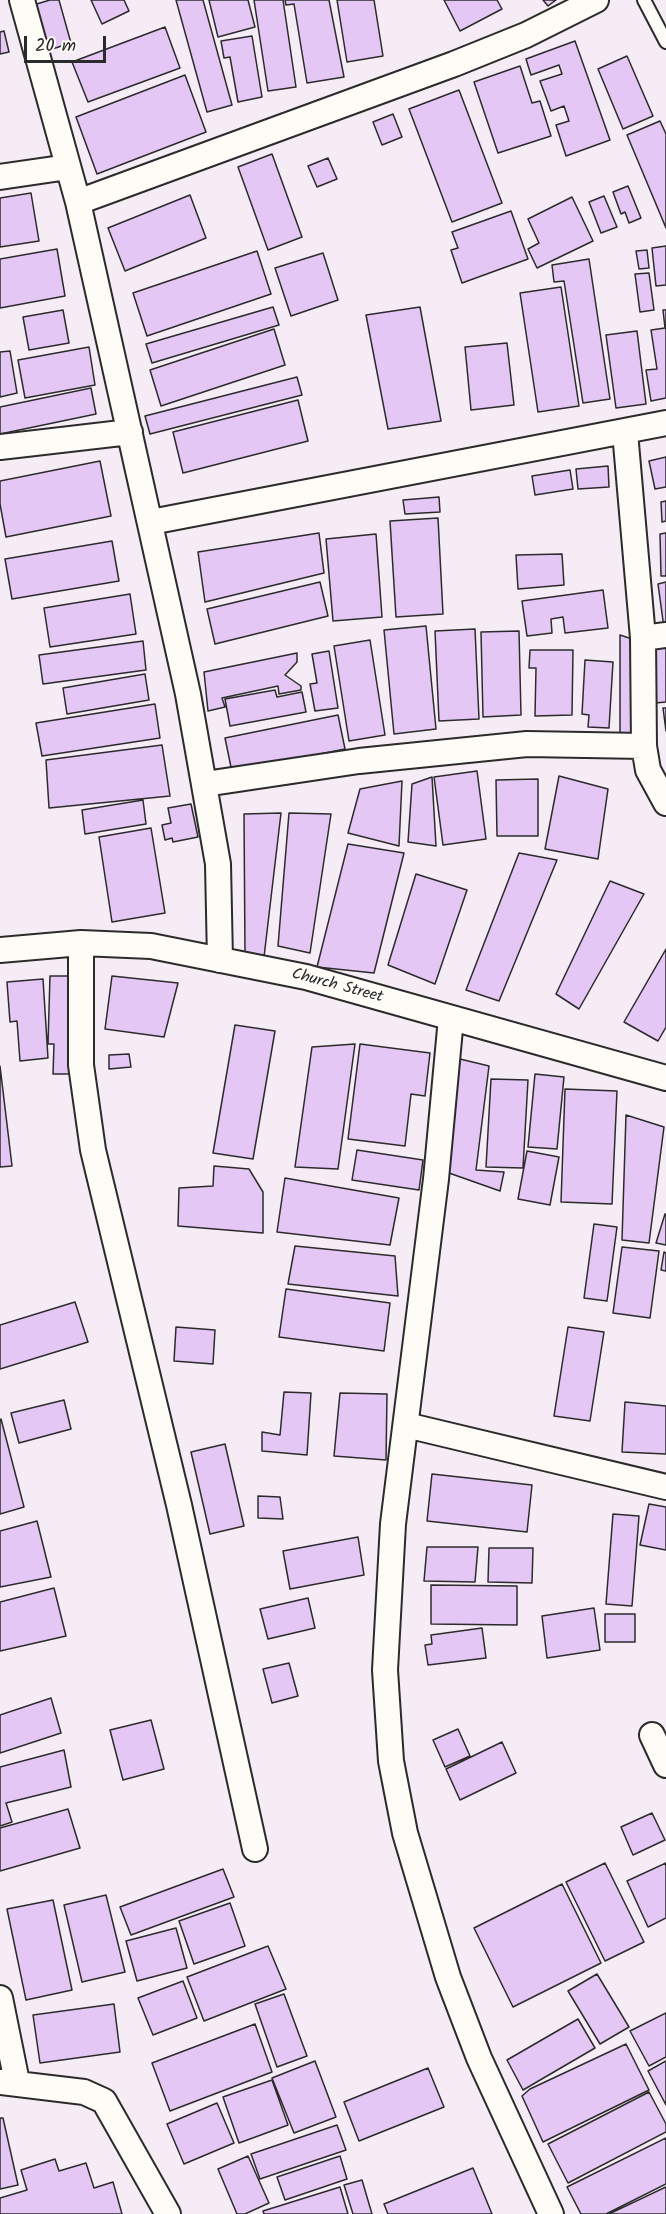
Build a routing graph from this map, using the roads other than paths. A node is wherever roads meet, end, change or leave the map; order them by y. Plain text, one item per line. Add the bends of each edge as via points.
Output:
1 (22, 0) edge
2 (596, 0) edge
3 (644, 0) edge
4 (666, 42) edge
5 (68, 167) junction
6 (0, 177) edge
7 (78, 202) junction
8 (666, 423) edge
9 (130, 432) junction
10 (625, 432) junction
11 (0, 447) edge
12 (151, 522) junction
13 (654, 637) edge
14 (644, 746) junction
15 (205, 784) junction
16 (666, 803) edge
17 (81, 943) junction
18 (0, 950) edge
19 (220, 960) junction
20 (451, 1018) junction
21 (666, 1078) edge
22 (406, 1425) junction
23 (666, 1487) edge
24 (652, 1735) dead end
25 (666, 1765) edge
26 (255, 1849) dead end
27 (0, 1998) edge
28 (8, 2082) edge
29 (168, 2214) edge
30 (551, 2214) edge

1 - 5 street
2 - 7 street via 526,35 454,64
3 - 4 lane
5 - 6 street
5 - 7 street
7 - 9 street
8 - 10 street
9 - 11 street
9 - 12 street
10 - 12 street
10 - 13 street
12 - 15 street
13 - 14 street
14 - 15 street via 528,744 359,761
14 - 16 street via 648,770
15 - 19 street via 218,864
17 - 18 street, Church Street
17 - 19 street, Church Street via 152,946
17 - 26 street via 81,1065 93,1150 179,1505
19 - 20 street, Church Street via 306,977
20 - 21 street, Church Street
20 - 22 street
22 - 23 street
22 - 30 street via 393,1524 385,1670 391,1761 405,1833 448,1977
24 - 25 street
27 - 28 street
28 - 29 street via 84,2092 104,2101

